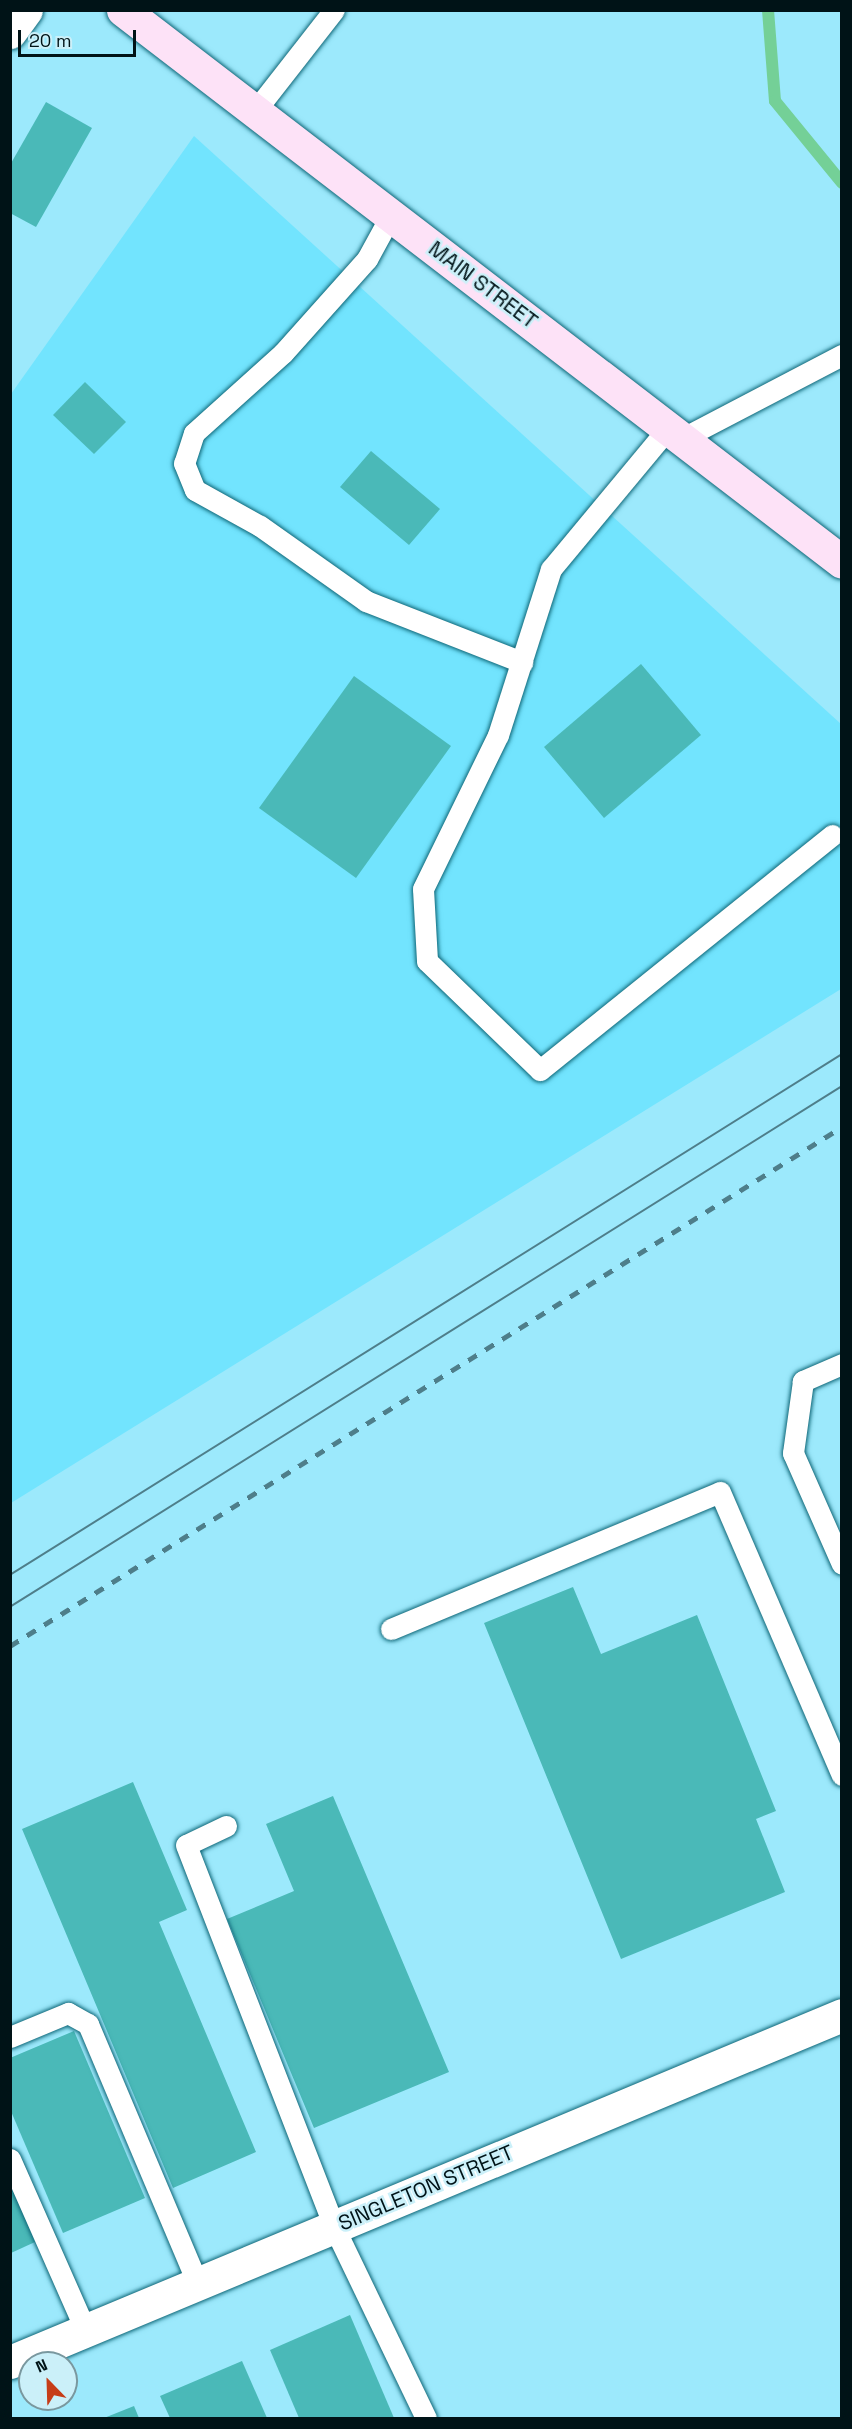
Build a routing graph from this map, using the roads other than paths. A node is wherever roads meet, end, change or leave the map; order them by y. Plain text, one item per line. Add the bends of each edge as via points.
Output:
1 (26, 10) edge
2 (123, 10) edge
3 (334, 10) edge
4 (10, 32) edge
5 (255, 111) junction
6 (391, 215) junction
7 (842, 355) edge
8 (676, 432) junction
9 (842, 562) edge
10 (522, 662) junction
11 (831, 835) dead end
12 (842, 1364) edge
13 (842, 1564) edge
14 (391, 1629) dead end
15 (842, 1775) edge
16 (226, 1826) dead end
17 (842, 2015) edge
18 (10, 2037) edge
19 (10, 2159) edge
20 (334, 2227) junction
21 (198, 2284) junction
22 (86, 2331) junction
23 (10, 2362) edge
24 (426, 2418) edge

1 - 4 street
2 - 5 street, MAIN STREET
3 - 5 lane
5 - 6 street, MAIN STREET
6 - 8 street, MAIN STREET
6 - 10 lane via 367,259 283,353 194,433 184,463 195,490 260,526 366,601
7 - 8 lane
8 - 9 street, MAIN STREET
8 - 10 lane via 551,569
10 - 11 lane via 498,735 423,889 427,961 540,1070
12 - 13 lane via 803,1381 793,1453
14 - 15 lane via 720,1492
16 - 20 lane via 186,1845
17 - 20 street, SINGLETON STREET
18 - 21 lane via 68,2013 88,2024
19 - 22 lane
20 - 21 street, SINGLETON STREET
20 - 24 lane
21 - 22 street, SINGLETON STREET
22 - 23 street, SINGLETON STREET

